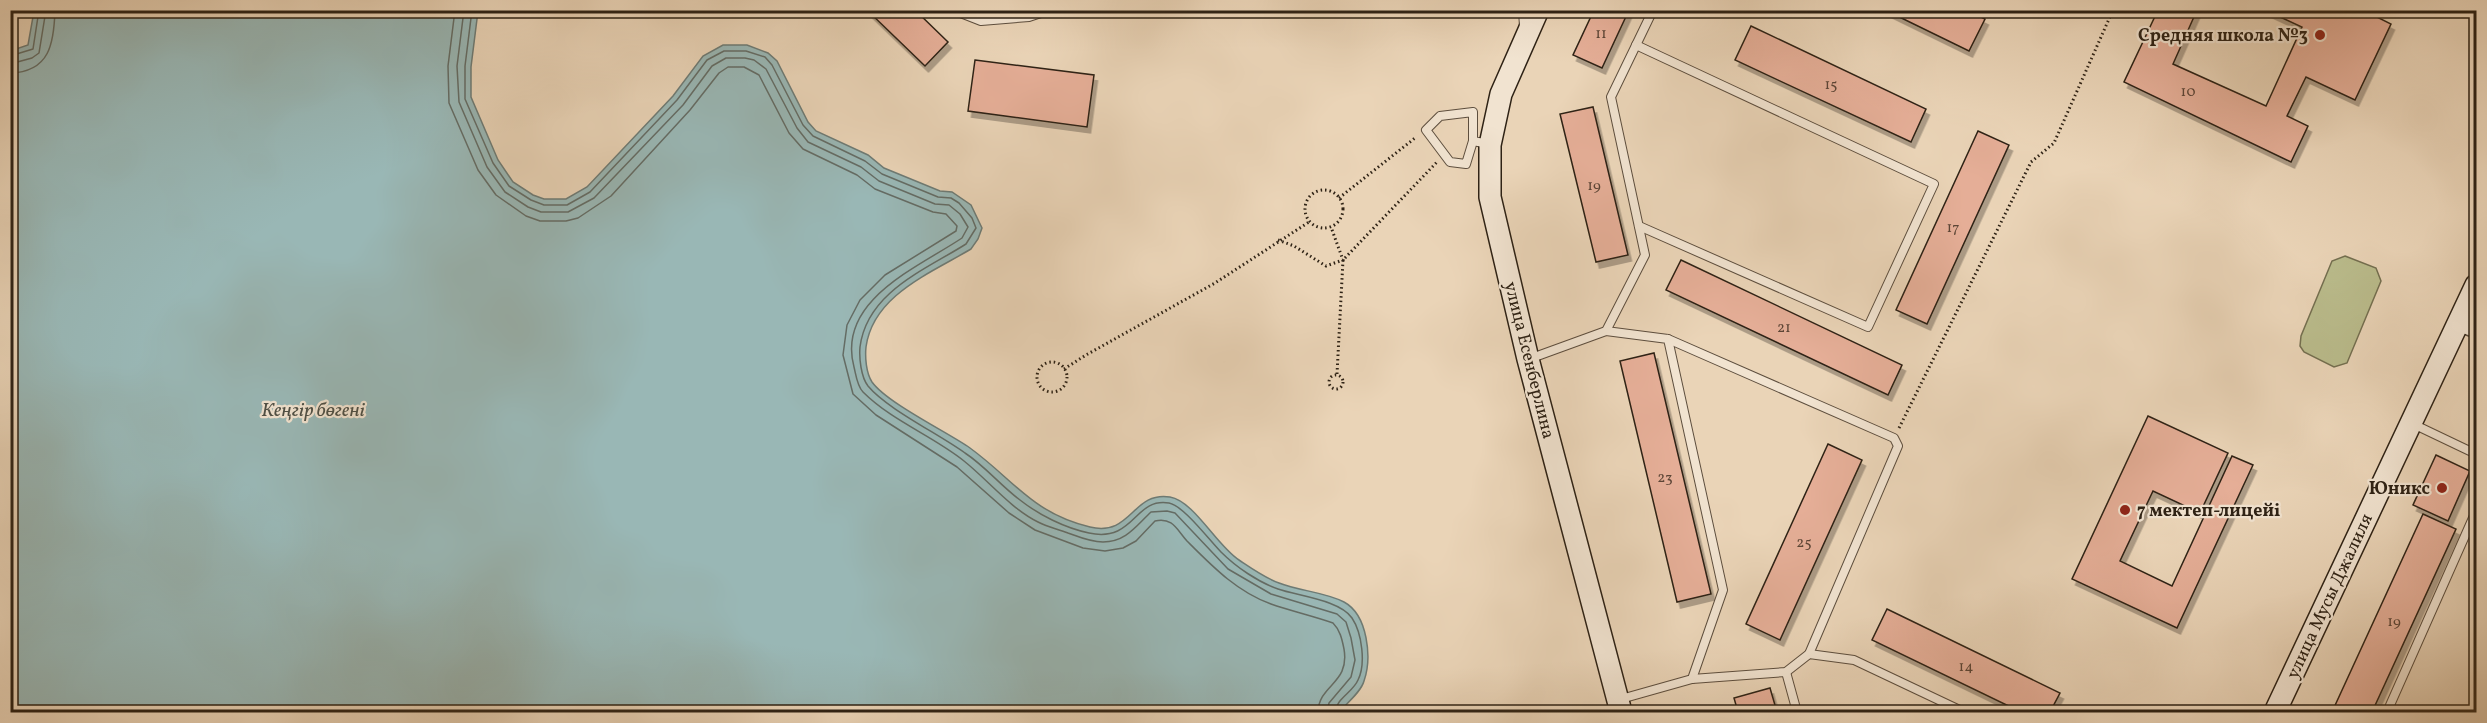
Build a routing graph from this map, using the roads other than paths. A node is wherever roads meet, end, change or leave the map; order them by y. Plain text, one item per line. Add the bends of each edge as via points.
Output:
1 (953, 10) edge
2 (1050, 10) edge
3 (1523, 10) edge
4 (1538, 10) edge
5 (1653, 10) edge
6 (1525, 39) junction
7 (1636, 45) junction
8 (1482, 143) junction
9 (1639, 226) junction
10 (2476, 285) edge
11 (2468, 326) edge
12 (1606, 331) junction
13 (1668, 339) junction
14 (1528, 360) junction
15 (2410, 423) junction
16 (2476, 454) edge
17 (2476, 511) edge
18 (1809, 654) junction
19 (1786, 672) junction
20 (1692, 679) junction
21 (1619, 706) edge
22 (1797, 712) edge
23 (1964, 712) edge
24 (2275, 712) edge
25 (2387, 712) edge

1 - 2 lane via 981,21 1029,17
3 - 6 lane
4 - 6 street, улица Есенберлина
5 - 7 lane
6 - 8 street, улица Есенберлина
7 - 9 lane via 1611,98
7 - 9 lane via 1934,184 1868,327
8 - 8 lane via 1473,112 1440,116 1426,130 1450,162 1466,164
8 - 14 street, улица Есенберлина via 1490,197
9 - 12 lane via 1645,255
10 - 11 street, улица Мусы Джалиля
11 - 15 street, улица Мусы Джалиля
12 - 13 lane
12 - 14 lane
13 - 18 lane via 1894,438 1898,446
13 - 20 lane via 1723,590
14 - 21 street, улица Есенберлина
15 - 16 lane
15 - 24 street, улица Мусы Джалиля
17 - 25 lane
18 - 19 lane
18 - 23 lane via 1854,660
19 - 20 lane
19 - 22 lane
20 - 21 lane

